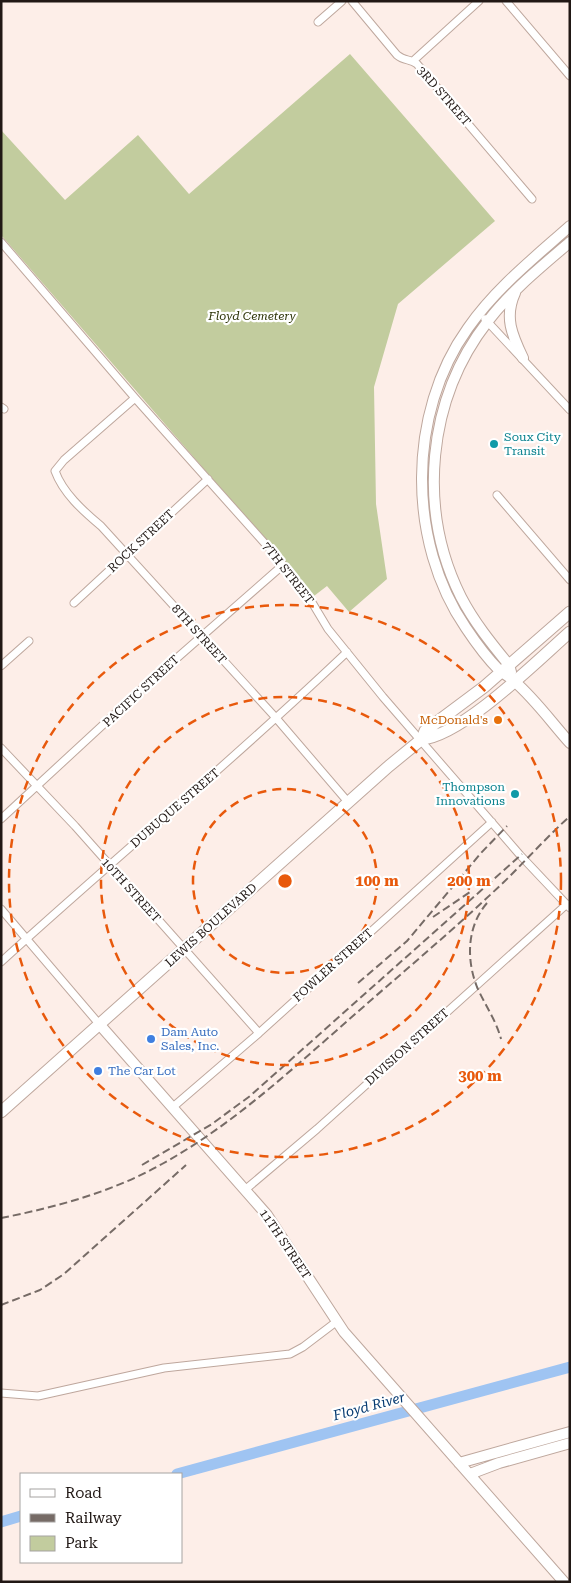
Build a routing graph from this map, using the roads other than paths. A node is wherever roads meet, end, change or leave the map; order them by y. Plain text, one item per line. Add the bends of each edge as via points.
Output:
1 (342, 1) edge
2 (352, 1) edge
3 (479, 1) edge
4 (506, 1) edge
5 (318, 22) dead end
6 (413, 61) junction
7 (570, 76) edge
8 (532, 199) dead end
9 (570, 226) edge
10 (561, 234) junction
11 (1, 242) edge
12 (569, 243) edge
13 (517, 289) junction
14 (478, 314) junction
15 (488, 321) junction
16 (523, 358) junction
17 (135, 398) junction
18 (570, 410) edge
19 (208, 479) junction
20 (497, 495) dead end
21 (126, 554) junction
22 (283, 565) junction
23 (570, 580) edge
24 (74, 603) dead end
25 (570, 612) edge
26 (570, 632) edge
27 (201, 637) junction
28 (29, 641) dead end
29 (347, 652) junction
30 (1, 666) edge
31 (505, 668) junction
32 (514, 681) junction
33 (276, 718) junction
34 (422, 739) junction
35 (570, 743) edge
36 (1, 748) edge
37 (38, 787) junction
38 (348, 802) junction
39 (1, 819) edge
40 (492, 822) junction
41 (109, 865) junction
42 (568, 906) edge
43 (1, 909) edge
44 (26, 940) junction
45 (185, 950) junction
46 (1, 962) edge
47 (100, 1025) junction
48 (259, 1033) junction
49 (173, 1107) junction
50 (1, 1112) edge
51 (246, 1189) junction
52 (336, 1322) junction
53 (1, 1393) edge
54 (570, 1432) edge
55 (570, 1443) edge
56 (459, 1463) junction
57 (470, 1474) junction
58 (564, 1582) edge

1 - 5 street
2 - 6 street, 3RD STREET via 403,60
3 - 6 street
4 - 7 street
6 - 8 street, 3RD STREET
9 - 10 main road
10 - 12 main road
10 - 14 main road
11 - 17 street, 7TH STREET
12 - 13 main road
13 - 15 main road
13 - 16 main road via 509,310 509,322
14 - 15 street
14 - 31 main road via 454,350 436,393 424,449 422,495 434,560 452,604 465,626
15 - 16 street
15 - 31 main road via 464,356 442,412 435,455 434,500 444,550 461,596
16 - 18 street
17 - 19 street, 7TH STREET
17 - 21 street, 8TH STREET via 56,471 68,493
19 - 21 street, ROCK STREET
19 - 22 street, 7TH STREET
20 - 23 street
21 - 24 street, ROCK STREET
21 - 27 street, 8TH STREET
22 - 27 street, PACIFIC STREET
22 - 29 street, 7TH STREET
25 - 31 main road, LEWIS BOULEVARD
26 - 32 main road, LEWIS BOULEVARD
27 - 33 street, 8TH STREET
27 - 37 street, PACIFIC STREET
28 - 30 street
29 - 33 street, DUBUQUE STREET
29 - 34 street, 7TH STREET
31 - 32 main road
31 - 34 main road, LEWIS BOULEVARD via 425,731
32 - 34 main road, LEWIS BOULEVARD via 466,719 434,738
32 - 35 main road
33 - 38 street, 8TH STREET
33 - 41 street, DUBUQUE STREET
34 - 38 main road, LEWIS BOULEVARD
34 - 40 street, 7TH STREET
36 - 37 street, 10TH STREET
37 - 39 street, PACIFIC STREET
37 - 41 street, 10TH STREET
38 - 45 main road, LEWIS BOULEVARD
40 - 42 street, 7TH STREET
40 - 48 street, FOWLER STREET
41 - 44 street, DUBUQUE STREET
41 - 45 street, 10TH STREET
42 - 51 street, DIVISION STREET
43 - 44 street, 11TH STREET
44 - 46 street, DUBUQUE STREET
44 - 47 street, 11TH STREET
45 - 47 main road, LEWIS BOULEVARD
45 - 48 street, 10TH STREET
47 - 49 main road, 11TH STREET
47 - 50 main road, LEWIS BOULEVARD
48 - 49 street, FOWLER STREET
49 - 51 main road, 11TH STREET
51 - 52 main road, 11TH STREET via 283,1238
52 - 53 street via 290,1354 164,1368 34,1397
52 - 56 main road, 11TH STREET
54 - 56 main road
55 - 57 main road
56 - 57 main road, 11TH STREET
57 - 58 main road, 11TH STREET

